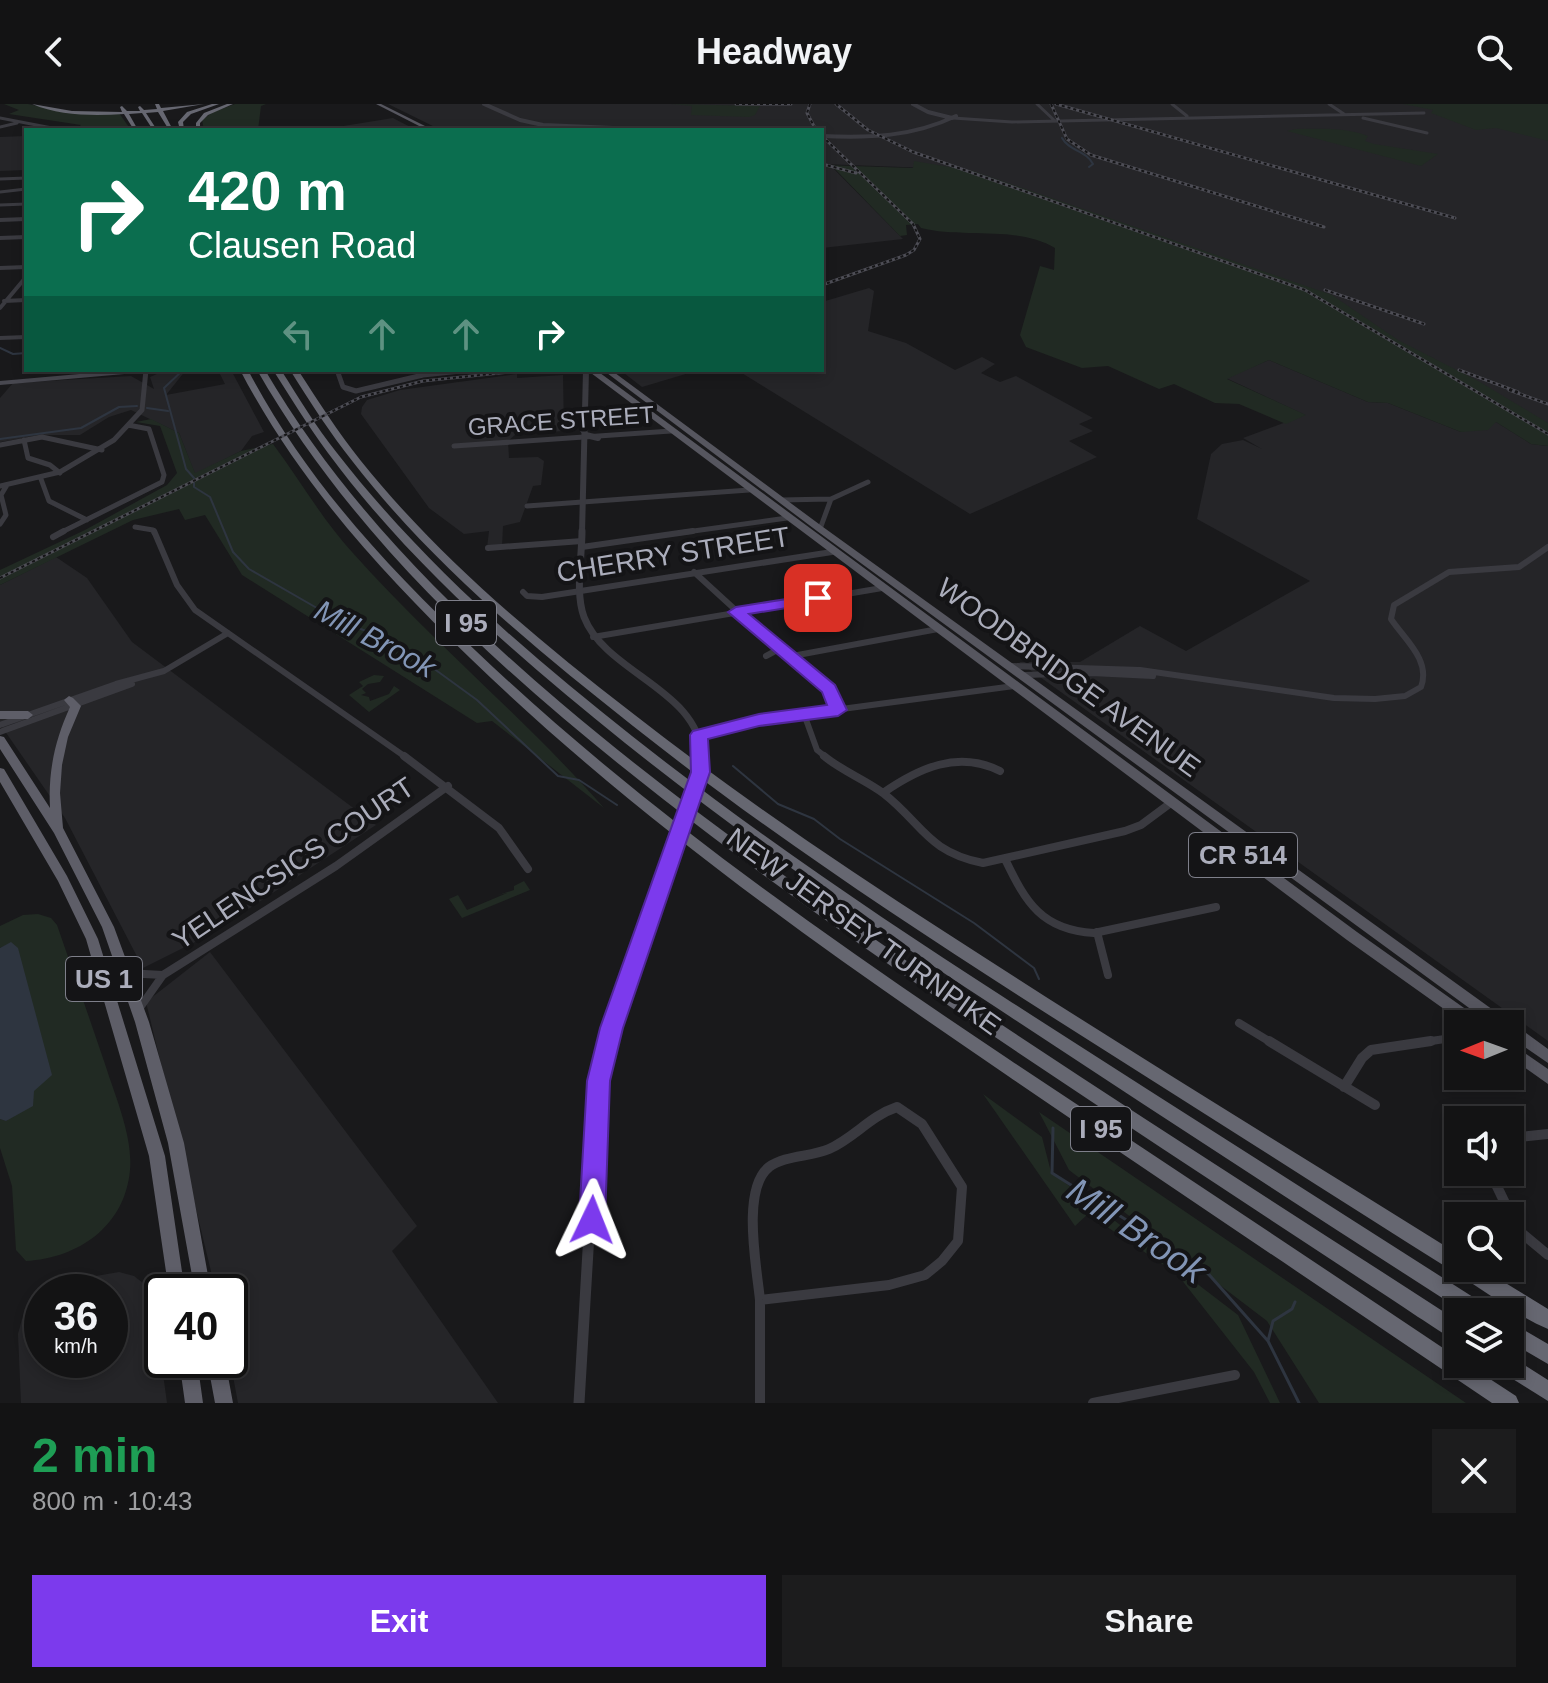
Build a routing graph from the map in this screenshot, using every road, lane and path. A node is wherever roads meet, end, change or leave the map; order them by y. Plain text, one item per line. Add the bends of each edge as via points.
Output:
1 (34, 104) edge
2 (41, 104) edge
3 (120, 104) edge
4 (138, 104) edge
5 (147, 104) edge
6 (157, 104) edge
7 (180, 104) edge
8 (217, 104) edge
9 (231, 104) edge
10 (371, 104) edge
11 (381, 104) edge
12 (484, 104) edge
13 (916, 104) edge
14 (1037, 104) edge
15 (1172, 104) edge
16 (1329, 104) edge
17 (197, 105) edge
18 (114, 109) edge
19 (1424, 113) dead end
20 (1346, 114) junction
21 (1187, 116) junction
22 (954, 117) junction
23 (0, 118) edge
24 (130, 120) junction
25 (1054, 120) junction
26 (22, 121) junction
27 (0, 127) edge
28 (52, 128) edge
29 (135, 128) edge
30 (156, 128) edge
31 (156, 128) edge
32 (170, 128) edge
33 (182, 128) edge
34 (196, 128) edge
35 (197, 128) edge
36 (419, 128) edge
37 (427, 128) edge
38 (598, 128) edge
39 (1427, 133) dead end
40 (824, 136) edge
41 (24, 178) edge
42 (0, 179) edge
43 (24, 189) edge
44 (0, 192) edge
45 (24, 204) edge
46 (0, 205) edge
47 (24, 219) edge
48 (0, 220) edge
49 (24, 237) edge
50 (0, 238) edge
51 (24, 267) edge
52 (0, 268) edge
53 (24, 279) edge
54 (24, 300) edge
55 (3, 301) edge
56 (0, 308) edge
57 (24, 337) edge
58 (0, 338) edge
59 (124, 372) edge
60 (146, 372) edge
61 (245, 372) edge
62 (262, 372) edge
63 (278, 372) edge
64 (295, 372) edge
65 (338, 372) edge
66 (451, 372) edge
67 (588, 372) edge
68 (591, 372) edge
69 (610, 372) edge
70 (0, 383) edge
71 (674, 422) junction
72 (128, 425) junction
73 (583, 430) junction
74 (671, 431) junction
75 (598, 438) junction
76 (582, 439) junction
77 (24, 440) junction
78 (0, 445) edge
79 (454, 446) dead end
80 (102, 450) junction
81 (60, 473) junction
82 (41, 479) junction
83 (868, 482) dead end
84 (4, 486) edge
85 (749, 490) junction
86 (831, 499) junction
87 (781, 500) junction
88 (583, 502) junction
89 (527, 506) dead end
90 (787, 518) junction
91 (87, 520) junction
92 (0, 524) edge
93 (135, 527) dead end
94 (820, 529) junction
95 (53, 537) dead end
96 (582, 544) junction
97 (1548, 547) edge
98 (488, 548) dead end
99 (832, 552) junction
100 (693, 572) junction
101 (882, 588) junction
102 (523, 592) dead end
103 (581, 592) junction
104 (736, 612) junction
105 (938, 629) junction
106 (228, 633) junction
107 (593, 637) junction
108 (779, 649) junction
109 (972, 652) junction
110 (766, 656) dead end
111 (787, 657) junction
112 (1012, 666) junction
113 (1025, 675) junction
114 (1175, 677) junction
115 (1014, 686) junction
116 (73, 703) junction
117 (838, 710) junction
118 (804, 714) junction
119 (0, 715) edge
120 (28, 715) junction
121 (0, 725) edge
122 (0, 732) edge
123 (699, 735) junction
124 (0, 740) edge
125 (1121, 747) junction
126 (1000, 771) dead end
127 (0, 772) edge
128 (448, 786) junction
129 (883, 793) junction
130 (1172, 802) junction
131 (59, 831) junction
132 (1005, 859) junction
133 (528, 869) dead end
134 (1216, 907) dead end
135 (1097, 932) junction
136 (125, 973) junction
137 (163, 975) junction
138 (1108, 975) dead end
139 (1457, 1010) edge
140 (1483, 1010) edge
141 (138, 1011) junction
142 (1239, 1023) dead end
143 (1444, 1039) edge
144 (1524, 1039) edge
145 (1548, 1056) edge
146 (1524, 1059) edge
147 (1548, 1077) edge
148 (1344, 1087) junction
149 (1375, 1105) dead end
150 (1548, 1134) edge
151 (1524, 1137) edge
152 (1497, 1186) edge
153 (1444, 1255) edge
154 (1548, 1255) edge
155 (174, 1274) edge
156 (200, 1274) edge
157 (1487, 1282) edge
158 (1459, 1298) edge
159 (760, 1300) junction
160 (1548, 1320) edge
161 (1444, 1323) edge
162 (1524, 1340) edge
163 (1548, 1355) edge
164 (1235, 1375) dead end
165 (1524, 1375) edge
166 (191, 1378) edge
167 (219, 1378) edge
168 (1548, 1391) edge
169 (194, 1403) edge
170 (224, 1403) edge
171 (579, 1403) edge
172 (760, 1403) edge
173 (1093, 1403) edge
174 (1509, 1403) edge

1 - 18 highway via 57,110
2 - 18 highway
3 - 24 highway
4 - 30 highway
5 - 31 highway
6 - 32 highway
7 - 34 highway
8 - 17 highway
9 - 35 highway via 203,116
10 - 36 main road
11 - 37 main road
12 - 38 street via 533,123
13 - 22 street
14 - 25 street
15 - 21 street
16 - 20 street
17 - 18 highway
17 - 33 highway via 183,117
18 - 24 highway
19 - 20 street
20 - 21 street
20 - 25 street
20 - 39 street
21 - 25 street
22 - 25 street
22 - 40 street via 906,136
23 - 26 street
24 - 29 highway
26 - 27 street
26 - 28 street
41 - 42 street
43 - 44 street
45 - 46 street
47 - 48 street
49 - 50 street
51 - 52 street
53 - 55 street
54 - 55 street
55 - 56 street
57 - 58 street
59 - 70 main road
60 - 72 street via 142,410
61 - 174 highway, NEW JERSEY TURNPIKE / I 95 via 286,442 352,530 412,596 498,679 646,805 935,1018
62 - 161 highway, NEW JERSEY TURNPIKE / I 95 via 290,421 344,494 429,588 550,700 656,787 938,990
63 - 158 highway, NEW JERSEY TURNPIKE / I 95 via 314,428 386,518 447,581 567,690 687,786 965,981
64 - 153 highway, NEW JERSEY TURNPIKE / I 95 via 328,422 403,513 473,583 704,775 979,963
65 - 66 street via 343,387 356,391
67 - 73 street
68 - 74 main road, WOODBRIDGE AVENUE / CR 514
69 - 71 main road, WOODBRIDGE AVENUE / CR 514
71 - 74 main road
71 - 87 main road, WOODBRIDGE AVENUE / CR 514
72 - 80 street
72 - 91 street via 149,429 162,482
73 - 75 street
73 - 76 street
74 - 75 street, GRACE STREET
74 - 85 main road, WOODBRIDGE AVENUE / CR 514
75 - 76 street, GRACE STREET
76 - 79 street, GRACE STREET
76 - 88 street
77 - 78 street
77 - 80 street via 45,437
77 - 81 street via 28,458
80 - 81 street
81 - 82 street
82 - 84 street
82 - 91 street via 49,501
83 - 86 street
84 - 92 street via 6,515
85 - 88 street
85 - 90 main road, WOODBRIDGE AVENUE / CR 514
86 - 87 street
86 - 94 street
87 - 94 main road, WOODBRIDGE AVENUE / CR 514
88 - 89 street
88 - 96 street
90 - 96 street
90 - 99 main road, WOODBRIDGE AVENUE / CR 514
91 - 95 street
93 - 106 street via 153,530 184,599
94 - 112 main road, WOODBRIDGE AVENUE / CR 514
96 - 98 street
96 - 103 street
97 - 114 street via 1519,567 1449,572 1394,605 1391,619 1425,674 1422,686 1406,698 1367,700
99 - 100 street, CHERRY STREET
99 - 101 main road, WOODBRIDGE AVENUE / CR 514
100 - 103 street, CHERRY STREET
100 - 104 street
101 - 104 street
101 - 105 main road, WOODBRIDGE AVENUE / CR 514
102 - 103 street, CHERRY STREET via 534,597
103 - 107 street via 585,624
104 - 107 street
104 - 108 street
105 - 109 main road, WOODBRIDGE AVENUE / CR 514
105 - 111 street
106 - 116 street via 164,671 117,692
106 - 128 street
107 - 123 street via 688,716
108 - 110 street
108 - 111 street
109 - 113 main road
109 - 115 main road, WOODBRIDGE AVENUE / CR 514
111 - 117 street via 829,689
112 - 113 main road, WOODBRIDGE AVENUE / CR 514
112 - 114 street via 1142,670
113 - 114 street
113 - 125 main road, WOODBRIDGE AVENUE / CR 514
115 - 117 street
115 - 125 main road via 1031,689
115 - 130 main road, WOODBRIDGE AVENUE / CR 514
116 - 120 street
116 - 122 street
116 - 131 highway via 52,778
117 - 118 street
118 - 123 street
118 - 129 street via 817,750
119 - 120 highway
120 - 121 street
123 - 171 street via 700,772 611,1028 598,1081
124 - 131 highway, US 1
125 - 140 main road, WOODBRIDGE AVENUE / CR 514
126 - 129 street via 984,762 932,764
127 - 155 highway, US 1 via 92,939 157,1156
128 - 133 street via 499,828
128 - 137 street, YELENCSICS COURT via 336,866
129 - 132 street via 948,853 983,863
130 - 132 street via 1125,831
130 - 139 main road, WOODBRIDGE AVENUE / CR 514
131 - 136 highway, US 1
132 - 135 street via 1032,908 1047,921 1076,933
134 - 135 street
135 - 138 street
136 - 137 street, YELENCSICS COURT
136 - 141 highway, US 1
137 - 141 street, YELENCSICS COURT
141 - 156 highway, US 1 via 176,1143
142 - 148 street
143 - 148 street via 1371,1050
144 - 145 main road
146 - 147 main road
148 - 149 street
150 - 151 street
152 - 154 street via 1518,1230
157 - 160 highway
159 - 159 street via 753,1202 761,1176 771,1166 830,1149 878,1112 897,1107 922,1124 962,1187 958,1241 942,1261 925,1275 889,1285
159 - 172 street
162 - 163 highway
164 - 173 street
165 - 168 highway
166 - 169 highway
167 - 170 highway

